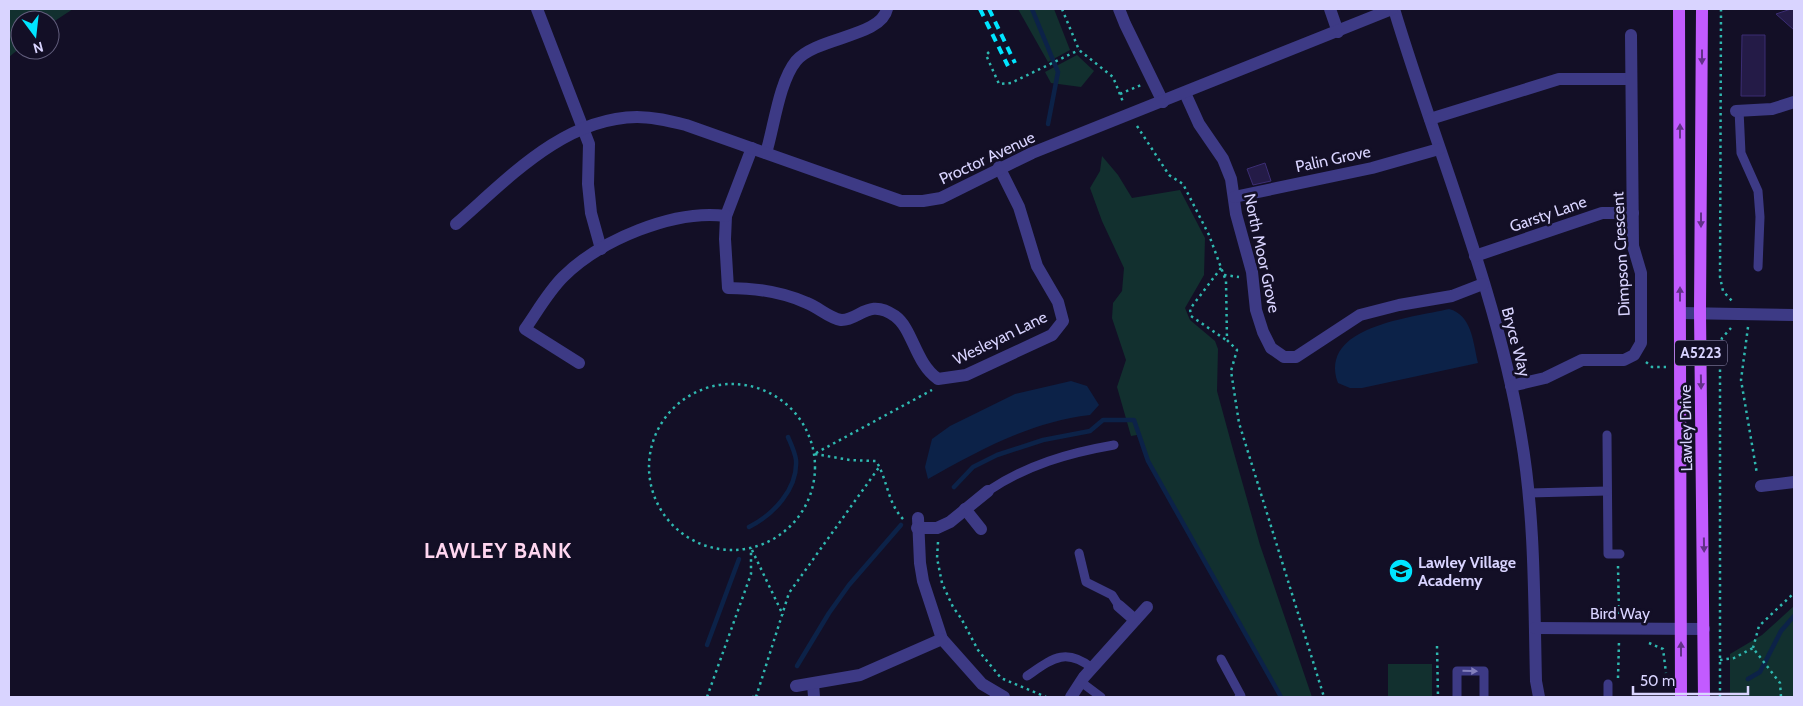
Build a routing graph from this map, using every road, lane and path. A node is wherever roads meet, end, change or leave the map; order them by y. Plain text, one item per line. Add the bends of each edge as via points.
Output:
1 (537, 9) edge
2 (887, 9) edge
3 (1062, 9) edge
4 (1119, 9) edge
5 (1330, 9) edge
6 (1393, 9) edge
7 (1679, 9) edge
8 (1702, 9) edge
9 (1721, 9) edge
10 (1338, 32) junction
11 (1631, 35) dead end
12 (1079, 50) junction
13 (989, 52) dead end
14 (1631, 79) junction
15 (1145, 84) dead end
16 (1184, 93) junction
17 (1120, 94) junction
18 (1163, 102) junction
19 (1794, 102) edge
20 (1738, 111) joint
21 (1129, 115) junction
22 (1430, 119) junction
23 (584, 128) junction
24 (752, 148) junction
25 (1439, 149) junction
26 (766, 153) junction
27 (999, 168) junction
28 (1234, 197) junction
29 (1634, 213) junction
30 (726, 216) junction
31 (456, 224) dead end
32 (601, 249) junction
33 (1475, 256) junction
34 (1758, 267) dead end
35 (1221, 268) junction
36 (1483, 284) junction
37 (1732, 299) dead end
38 (1700, 312) junction
39 (1680, 313) junction
40 (1748, 313) junction
41 (1794, 315) edge
42 (1731, 328) dead end
43 (1227, 340) junction
44 (579, 363) dead end
45 (1511, 386) junction
46 (938, 387) dead end
47 (1607, 435) dead end
48 (1114, 445) dead end
49 (815, 454) junction
50 (880, 466) junction
51 (1794, 482) edge
52 (1761, 486) joint
53 (988, 491) joint
54 (1607, 491) junction
55 (1529, 493) junction
56 (965, 509) junction
57 (918, 523) junction
58 (937, 528) junction
59 (981, 528) dead end
60 (751, 548) junction
61 (1079, 553) dead end
62 (1619, 554) joint
63 (1794, 593) edge
64 (1119, 606) joint
65 (1147, 608) dead end
66 (1619, 614) dead end
67 (783, 615) junction
68 (1135, 620) junction
69 (1535, 628) junction
70 (1681, 629) junction
71 (1704, 629) junction
72 (1619, 639) dead end
73 (942, 640) junction
74 (1649, 644) dead end
75 (1437, 646) dead end
76 (1752, 648) junction
77 (1221, 660) dead end
78 (1720, 660) junction
79 (1092, 668) junction
80 (1666, 674) dead end
81 (1027, 676) dead end
82 (1081, 682) junction
83 (813, 684) junction
84 (1608, 684) joint
85 (796, 686) dead end
86 (707, 697) edge
87 (752, 697) edge
88 (757, 697) edge
89 (814, 697) edge
90 (1004, 697) edge
91 (1046, 697) edge
92 (1071, 697) edge
93 (1101, 697) edge
94 (1239, 697) edge
95 (1324, 697) edge
96 (1438, 697) edge
97 (1457, 697) edge
98 (1484, 697) edge
99 (1539, 697) edge
100 (1608, 697) edge
101 (1681, 697) edge
102 (1704, 697) edge
103 (1720, 697) edge
104 (1781, 697) edge

1 - 23 street
2 - 26 street via 882,21 818,45 795,63 787,75
3 - 12 path
4 - 18 street
5 - 10 street
6 - 10 street, Proctor Avenue
6 - 22 street, Bryce Way
39 -> 7 main road, Lawley Drive / A5223
8 -> 38 main road, Lawley Drive / A5223
9 - 37 path via 1720,277 1723,291
10 - 16 street, Proctor Avenue
11 - 14 street, Dimpson Crescent
12 - 13 path via 1011,83 999,84 986,55
12 - 17 path via 1113,77
14 - 22 street via 1559,79
14 - 29 street, Dimpson Crescent
15 - 17 path
16 - 18 street, Proctor Avenue
16 - 28 street, North Moor Grove via 1198,124 1223,158
17 - 21 path
18 - 21 street, Proctor Avenue
19 - 20 street via 1772,109
20 - 34 lane via 1741,153 1758,191
21 - 27 street, Proctor Avenue
21 - 35 path via 1170,175 1183,184 1210,235
22 - 25 street, Bryce Way
23 - 24 street, Proctor Avenue via 636,117 661,119
23 - 31 street, Proctor Avenue via 537,156
23 - 32 street via 589,144 591,214
24 - 26 street, Proctor Avenue
24 - 30 street, Wesleyan Lane
25 - 28 street, Palin Grove via 1372,168
25 - 33 street, Bryce Way
26 - 27 street, Proctor Avenue via 901,201 941,198
27 - 30 street, Wesleyan Lane via 1019,207 1037,266 1058,302 1063,321 1052,335 954,378 938,379 930,374 897,318 888,312 872,309 844,320 807,302 765,290 728,288
28 - 36 street, North Moor Grove via 1252,272 1256,310 1271,348 1284,357 1296,357 1308,351 1322,338 1360,315 1452,296
29 - 33 street, Garsty Lane via 1602,213
29 - 45 street, Dimpson Crescent via 1633,246 1641,273 1641,343 1637,352 1624,360 1582,360 1545,378
30 - 32 street via 707,214 664,221
32 - 44 street via 562,278 525,330
33 - 36 street, Bryce Way
35 - 43 path via 1226,281
35 - 43 path via 1190,309 1191,316
36 - 45 street, Bryce Way
38 - 39 street
38 - 40 street
38 -> 71 main road, Lawley Drive / A5223
39 - 70 main road, Lawley Drive / A5223
40 - 41 street
40 - 52 path via 1741,380
42 - 78 path via 1720,344
43 - 95 path via 1237,350 1231,371 1239,423
45 - 55 street, Bryce Way
46 - 49 path
47 - 54 lane
48 - 53 lane via 1074,452 1034,465
49 - 50 path via 876,461
49 - 60 path via 813,488 802,513 771,541
49 - 60 path via 806,427 788,406 765,391 747,386 710,387 685,399 665,418 652,443 649,471 655,498 669,522 691,539 710,548 731,551
50 - 57 path via 894,509 908,524
50 - 67 path via 790,592
51 - 52 street
53 - 56 street
54 - 55 lane
54 - 62 lane via 1608,554
55 - 69 street, Bryce Way
56 - 58 street
56 - 59 street
57 - 58 street
57 - 73 street via 923,582
58 - 91 path via 937,558 942,582 978,650 1001,678
60 - 67 path
60 - 86 path via 751,574
61 - 64 lane via 1086,582 1112,596
62 - 66 path
63 - 76 path via 1759,626
64 - 68 street
65 - 68 street
67 - 88 path
68 - 79 street
69 - 70 street, Bird Way
69 - 99 street, Bryce Way
70 - 71 street, Bird Way
101 -> 70 main road, Lawley Drive / A5223
71 - 102 main road, Lawley Drive / A5223
72 - 84 path via 1618,684
73 - 83 street via 860,675
73 - 90 street via 982,684
74 - 80 path via 1663,649
75 - 96 path
76 - 78 path via 1734,658
76 - 104 path via 1780,683
77 - 94 lane
78 - 103 path
79 - 81 lane via 1079,658 1064,655
79 - 82 street
82 - 92 street
82 - 93 lane
83 - 85 street
83 - 89 street
84 - 100 lane
87 - 88 path
97 -> 98 lane via 1457,671 1484,671

